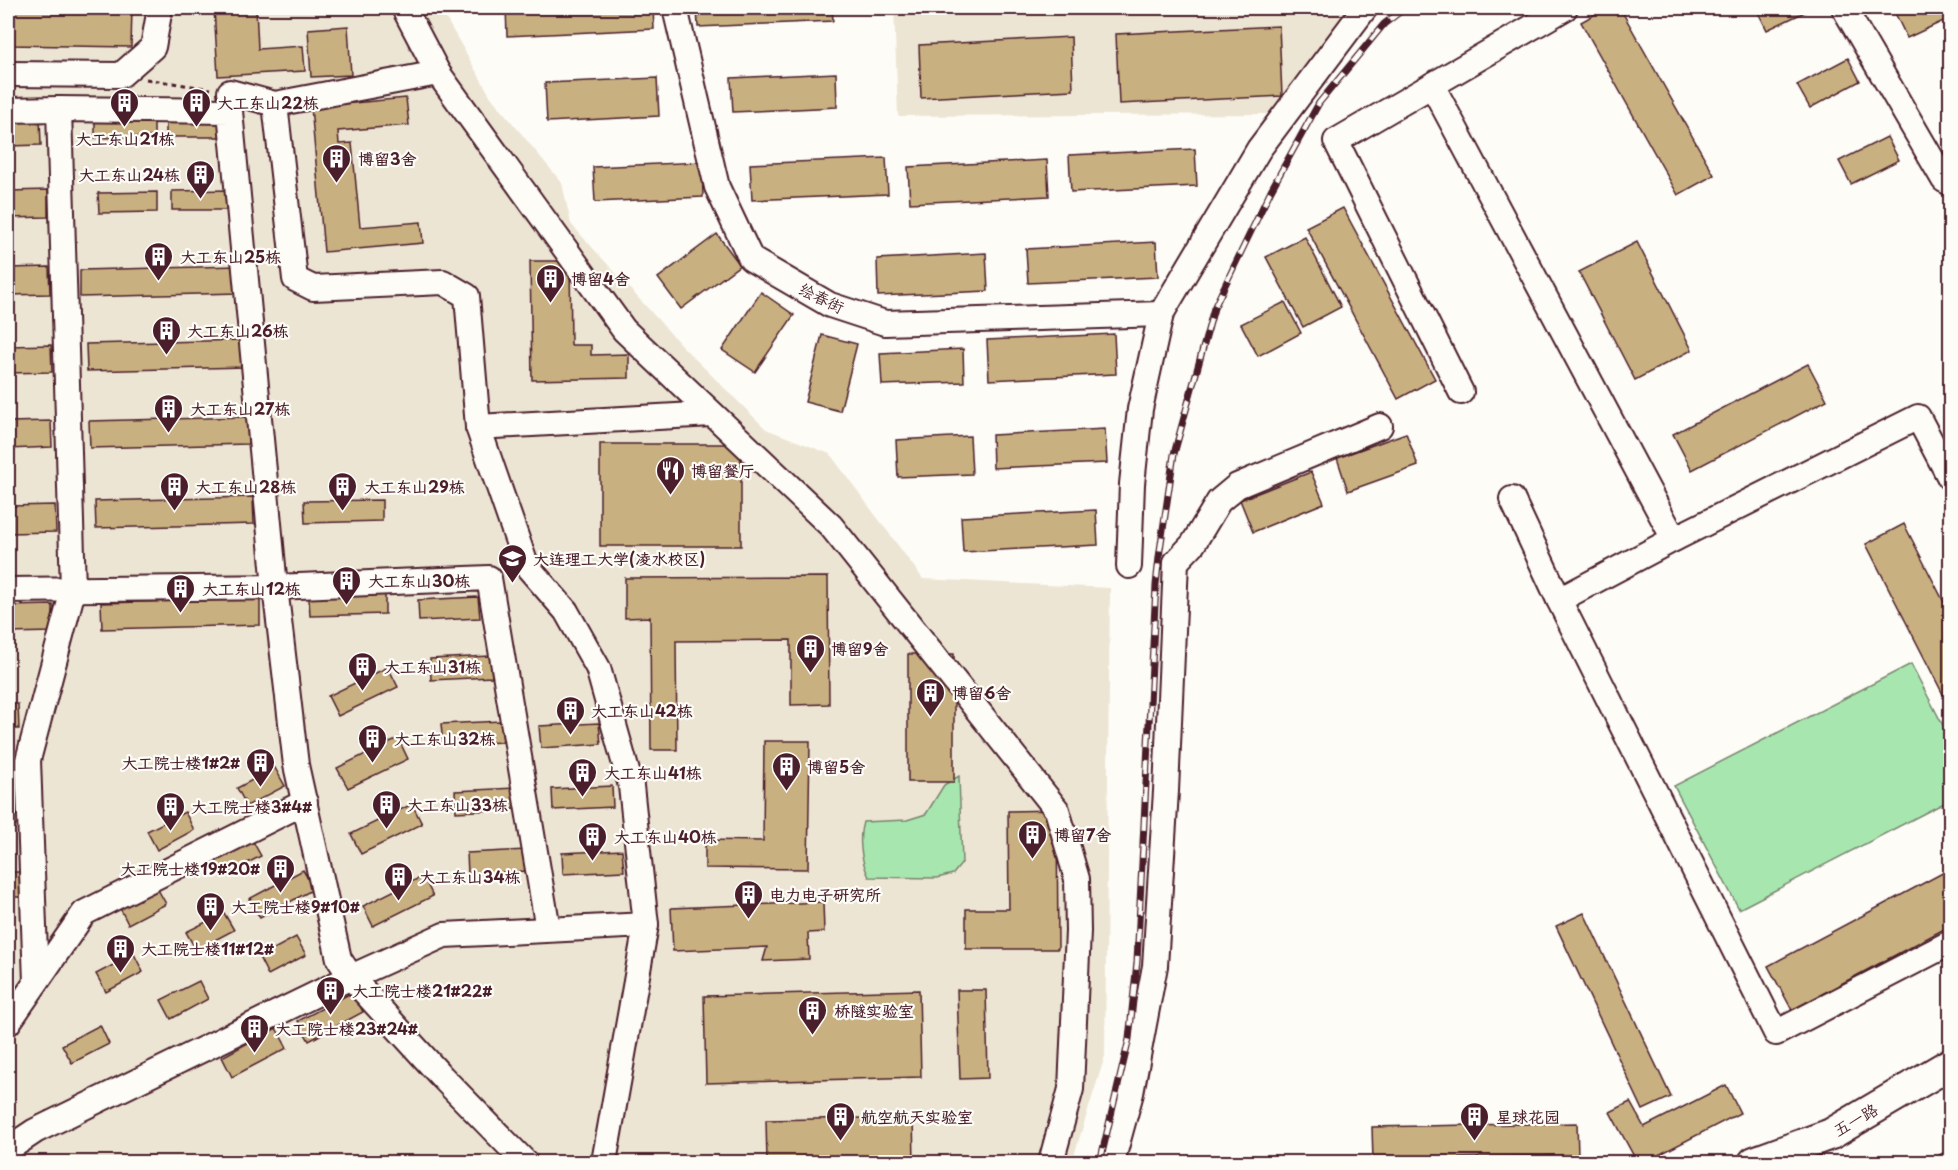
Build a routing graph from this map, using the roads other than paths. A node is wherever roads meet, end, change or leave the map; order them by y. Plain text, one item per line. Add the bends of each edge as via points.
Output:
1 (160, 8) edge
2 (404, 8) edge
3 (675, 8) edge
4 (1365, 8) edge
5 (1565, 8) edge
6 (1844, 8) edge
7 (438, 73) junction
8 (8, 74) edge
9 (1432, 85) junction
10 (230, 92) road end
11 (275, 104) junction
12 (59, 109) junction
13 (8, 110) edge
14 (1950, 183) edge
15 (1161, 314) junction
16 (1461, 392) dead end
17 (712, 414) junction
18 (1380, 426) dead end
19 (478, 427) junction
20 (1950, 478) edge
21 (1512, 499) dead end
22 (1674, 539) junction
23 (1129, 566) dead end
24 (275, 587) junction
25 (8, 590) edge
26 (73, 590) junction
27 (1559, 600) junction
28 (305, 802) junction
29 (646, 925) junction
30 (548, 928) junction
31 (1950, 943) edge
32 (351, 977) junction
33 (36, 982) junction
34 (8, 1023) edge
35 (1950, 1064) edge
36 (8, 1149) edge
37 (525, 1162) edge
38 (604, 1162) edge
39 (1051, 1162) edge
40 (1112, 1162) edge
41 (1754, 1162) edge

1 - 8 street via 153,46 121,75
2 - 7 street
3 - 15 street, 绘春街 via 717,187 751,259 830,305 885,323
4 - 15 street via 1259,149
5 - 9 street
6 - 14 street via 1944,180
7 - 11 street
7 - 17 street via 624,330
9 - 16 street via 1336,141
9 - 22 street
10 - 11 street
11 - 19 street via 295,279 313,288 443,282 467,296
12 - 13 street
12 - 24 street via 230,111
12 - 26 street
15 - 23 street via 1140,409
17 - 19 street
17 - 39 street via 831,526 1057,810 1077,879 1078,931 1071,1089
18 - 40 street via 1237,486 1220,501 1193,544 1176,562 1155,966 1131,1093
19 - 29 street via 526,565 566,611 598,668 631,786
20 - 22 street via 1918,417
21 - 27 street
22 - 27 street
24 - 26 street
24 - 28 street via 296,765
24 - 30 street via 489,578
25 - 26 street
26 - 33 street via 28,760
27 - 31 street via 1776,1033
28 - 32 street via 339,959
28 - 33 street via 84,913
29 - 30 street
29 - 38 street
30 - 32 street via 444,935
32 - 36 street via 35,1131
32 - 37 street
33 - 34 street
35 - 41 main road, 五一路 via 1832,1134

